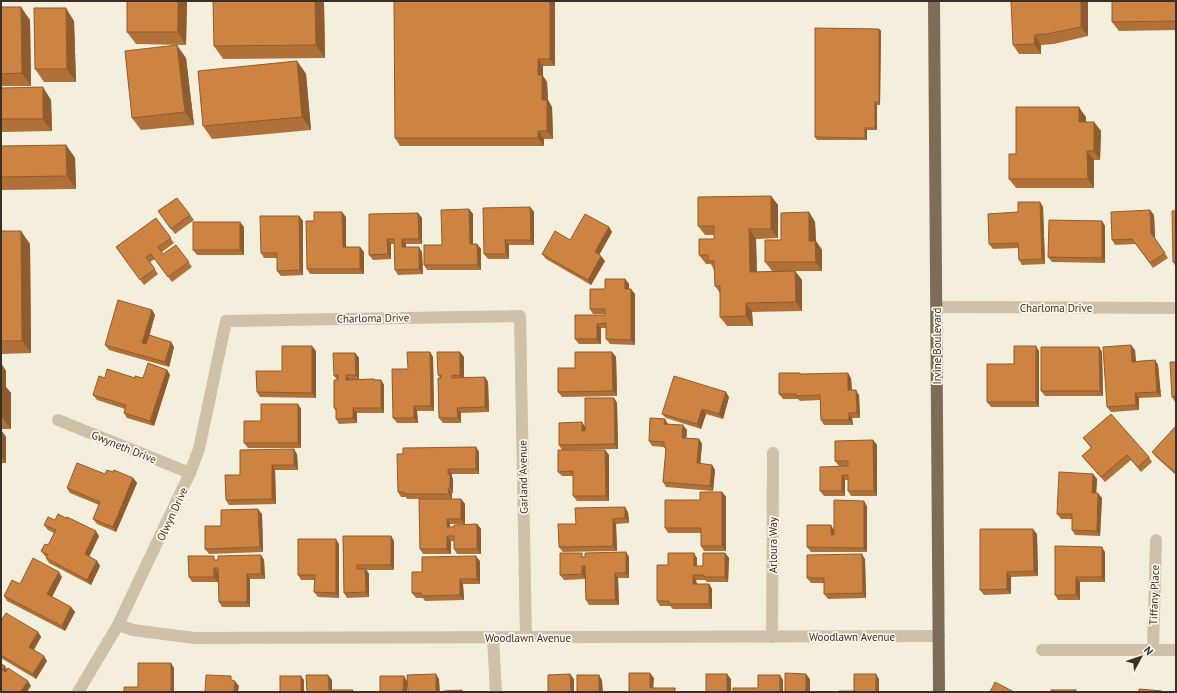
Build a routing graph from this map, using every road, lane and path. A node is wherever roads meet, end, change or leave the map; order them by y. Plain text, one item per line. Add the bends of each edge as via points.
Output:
1 (934, 1) edge
2 (937, 307) junction
3 (1176, 308) edge
4 (520, 316) joint
5 (226, 321) joint
6 (58, 420) dead end
7 (773, 453) dead end
8 (190, 473) junction
9 (1156, 540) dead end
10 (118, 625) junction
11 (939, 636) junction
12 (772, 637) junction
13 (494, 638) junction
14 (526, 638) junction
15 (1042, 650) dead end
16 (1152, 650) junction
17 (1176, 650) edge
18 (78, 692) edge
19 (496, 692) edge
20 (940, 692) edge

1 - 2 main road, Irvine Boulevard
2 - 3 street, Charloma Drive
2 - 11 main road, Irvine Boulevard
4 - 5 street, Charloma Drive
4 - 14 street, Garland Avenue
5 - 8 street, Olwyn Drive via 198,449
6 - 8 street, Gwyneth Drive
7 - 12 street, Arloura Way
8 - 10 street, Olwyn Drive
9 - 16 street, Tiffany Place
10 - 13 street, Woodlawn Avenue via 133,630 194,638
10 - 18 street, Olwyn Drive
11 - 12 street, Woodlawn Avenue
11 - 20 main road, Irvine Boulevard
12 - 14 street, Woodlawn Avenue
13 - 14 street, Woodlawn Avenue
13 - 19 street
15 - 16 street
16 - 17 street

